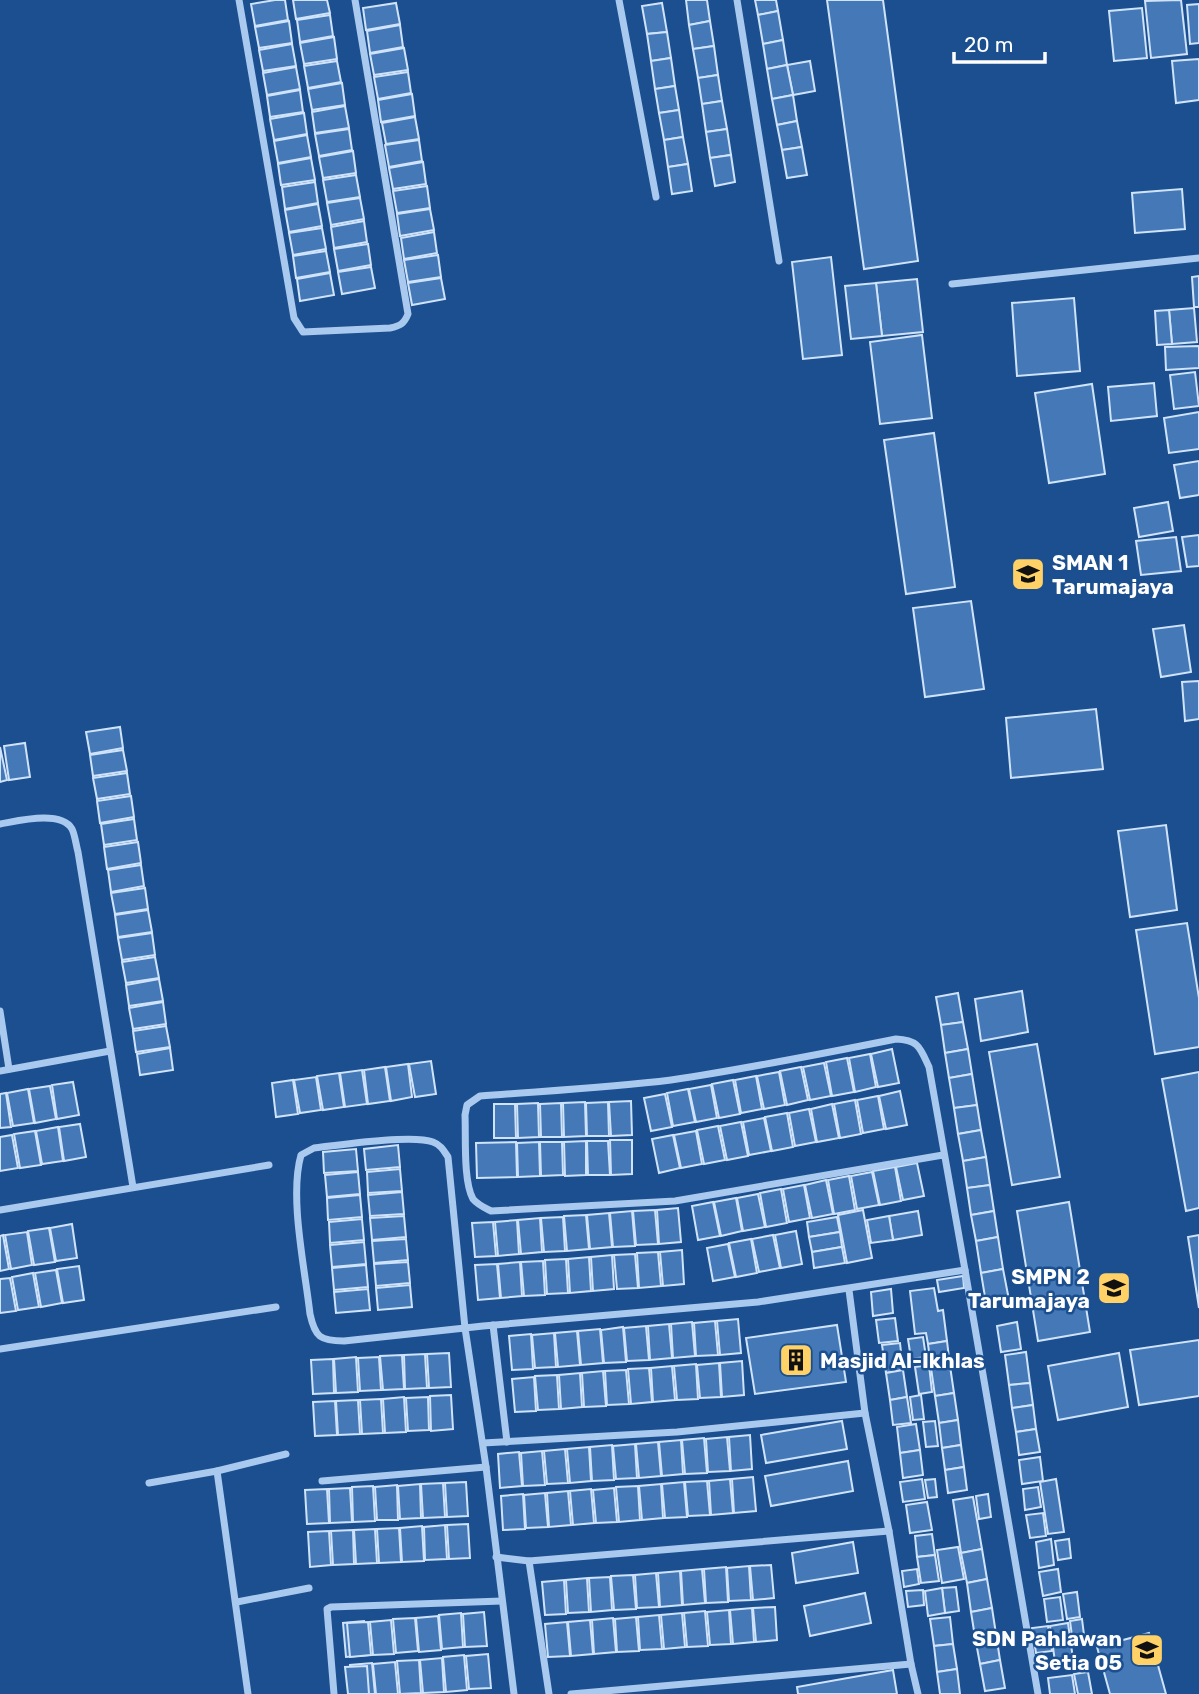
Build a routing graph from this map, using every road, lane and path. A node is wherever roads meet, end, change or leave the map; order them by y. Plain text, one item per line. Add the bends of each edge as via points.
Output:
1 (239, 0) edge
2 (355, 0) edge
3 (619, 0) edge
4 (737, 0) edge
5 (656, 197) dead end
6 (1199, 258) edge
7 (779, 261) dead end
8 (952, 284) dead end
9 (0, 824) edge
10 (0, 1011) edge
11 (110, 1051) junction
12 (9, 1069) junction
13 (0, 1071) edge
14 (943, 1154) junction
15 (269, 1164) dead end
16 (133, 1187) junction
17 (0, 1210) edge
18 (965, 1270) junction
19 (849, 1290) junction
20 (276, 1307) dead end
21 (493, 1325) junction
22 (465, 1328) junction
23 (0, 1349) edge
24 (865, 1413) junction
25 (507, 1442) junction
26 (483, 1443) junction
27 (286, 1454) dead end
28 (486, 1466) junction
29 (217, 1471) junction
30 (322, 1481) dead end
31 (149, 1483) dead end
32 (889, 1531) junction
33 (496, 1557) junction
34 (529, 1561) junction
35 (309, 1588) dead end
36 (502, 1601) junction
37 (237, 1602) junction
38 (911, 1664) junction
39 (248, 1694) edge
40 (334, 1694) edge
41 (514, 1694) edge
42 (549, 1694) edge
43 (570, 1694) edge
44 (918, 1694) edge
45 (1038, 1694) edge

1 - 2 street via 294,318 303,332 390,328 405,322 408,314
3 - 5 street
4 - 7 street
6 - 8 street
9 - 11 street via 50,818 63,820 71,828
10 - 12 street
11 - 12 street
11 - 16 street
12 - 13 street
14 - 14 street via 929,1067 920,1047 910,1039 670,1080 480,1096 467,1105 465,1115 469,1186 473,1199 491,1211 675,1201
14 - 18 street
15 - 16 street
16 - 17 street
18 - 19 street
18 - 45 street
19 - 21 street via 667,1312
19 - 24 street
20 - 23 street
21 - 22 street
21 - 25 street
22 - 22 street via 448,1157 441,1146 413,1139 314,1147 301,1155 296,1191 310,1314 320,1338 344,1341
22 - 26 street
24 - 25 street via 677,1432
24 - 32 street
25 - 26 street
26 - 28 street
27 - 29 street
28 - 30 street
28 - 33 street
29 - 31 street
29 - 37 street
32 - 34 street
32 - 38 street
33 - 34 street
33 - 36 street
34 - 42 street
35 - 37 street
36 - 40 street via 327,1609
36 - 41 street
37 - 39 street
38 - 43 street
38 - 44 street

